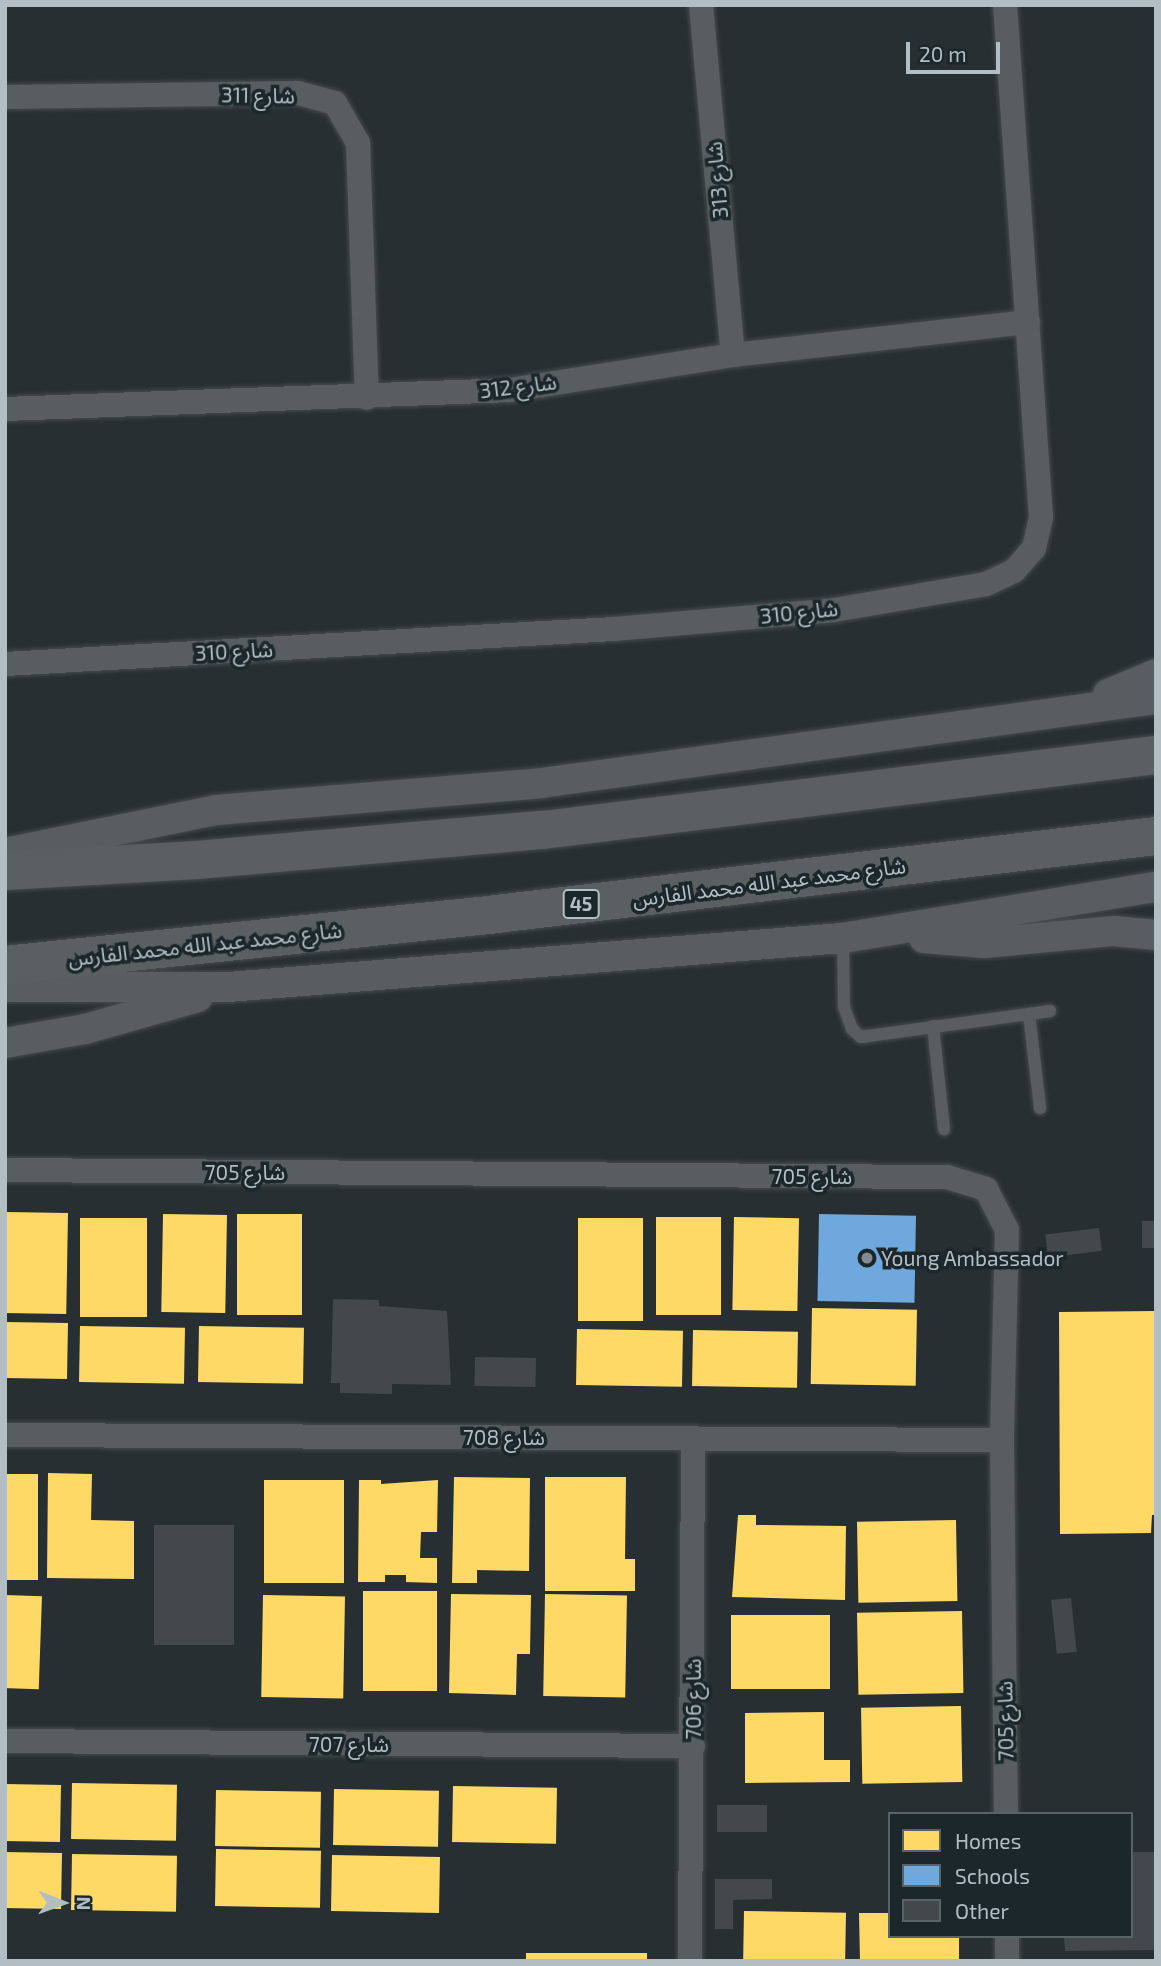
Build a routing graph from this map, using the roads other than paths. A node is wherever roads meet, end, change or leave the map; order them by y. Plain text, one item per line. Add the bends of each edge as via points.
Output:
1 (701, 5) edge
2 (1005, 5) edge
3 (5, 97) edge
4 (1028, 322) junction
5 (733, 355) junction
6 (367, 398) junction
7 (5, 409) edge
8 (5, 664) edge
9 (1156, 674) edge
10 (1156, 699) edge
11 (1070, 710) junction
12 (1156, 755) edge
13 (1156, 836) edge
14 (5, 853) edge
15 (5, 871) edge
16 (1156, 887) edge
17 (892, 933) junction
18 (1156, 935) edge
19 (843, 938) junction
20 (5, 965) edge
21 (5, 987) edge
22 (228, 987) junction
23 (1050, 1011) dead end
24 (1029, 1014) junction
25 (933, 1026) junction
26 (5, 1043) edge
27 (1040, 1108) dead end
28 (944, 1129) dead end
29 (5, 1170) edge
30 (5, 1434) edge
31 (693, 1438) junction
32 (1002, 1440) junction
33 (5, 1741) edge
34 (693, 1746) junction
35 (1006, 1812) edge
36 (1007, 1938) edge
37 (690, 1961) edge
38 (1007, 1961) edge

1 - 5 street, شارع 313
2 - 4 street, شارع 310
3 - 6 street, شارع 311 via 298,93 335,103 358,144
4 - 5 street, شارع 312
4 - 8 street, شارع 310 via 1041,517 1034,548 1001,579 834,610 614,629
5 - 6 street, شارع 312 via 510,390
6 - 7 street, شارع 312
9 - 11 street
10 - 11 street
11 - 14 street via 541,783 216,810
12 - 15 main road via 543,830 197,860
13 - 20 main road, شارع محمد عبد الله محمد الفارس / 45 via 496,914
16 - 17 street
17 - 18 street via 984,943 1114,931
17 - 19 street
19 - 22 street
19 - 25 lane via 844,1007 852,1029 861,1037
21 - 22 street
22 - 26 street via 85,1029
23 - 24 lane
24 - 25 lane
24 - 27 lane
25 - 28 lane
29 - 32 street, شارع 705 via 968,1181 986,1189 1007,1230
30 - 31 street, شارع 708
31 - 32 street, شارع 708
31 - 34 street, شارع 706
32 - 35 street, شارع 705
33 - 34 street, شارع 707
34 - 37 street, شارع 706
36 - 38 street

